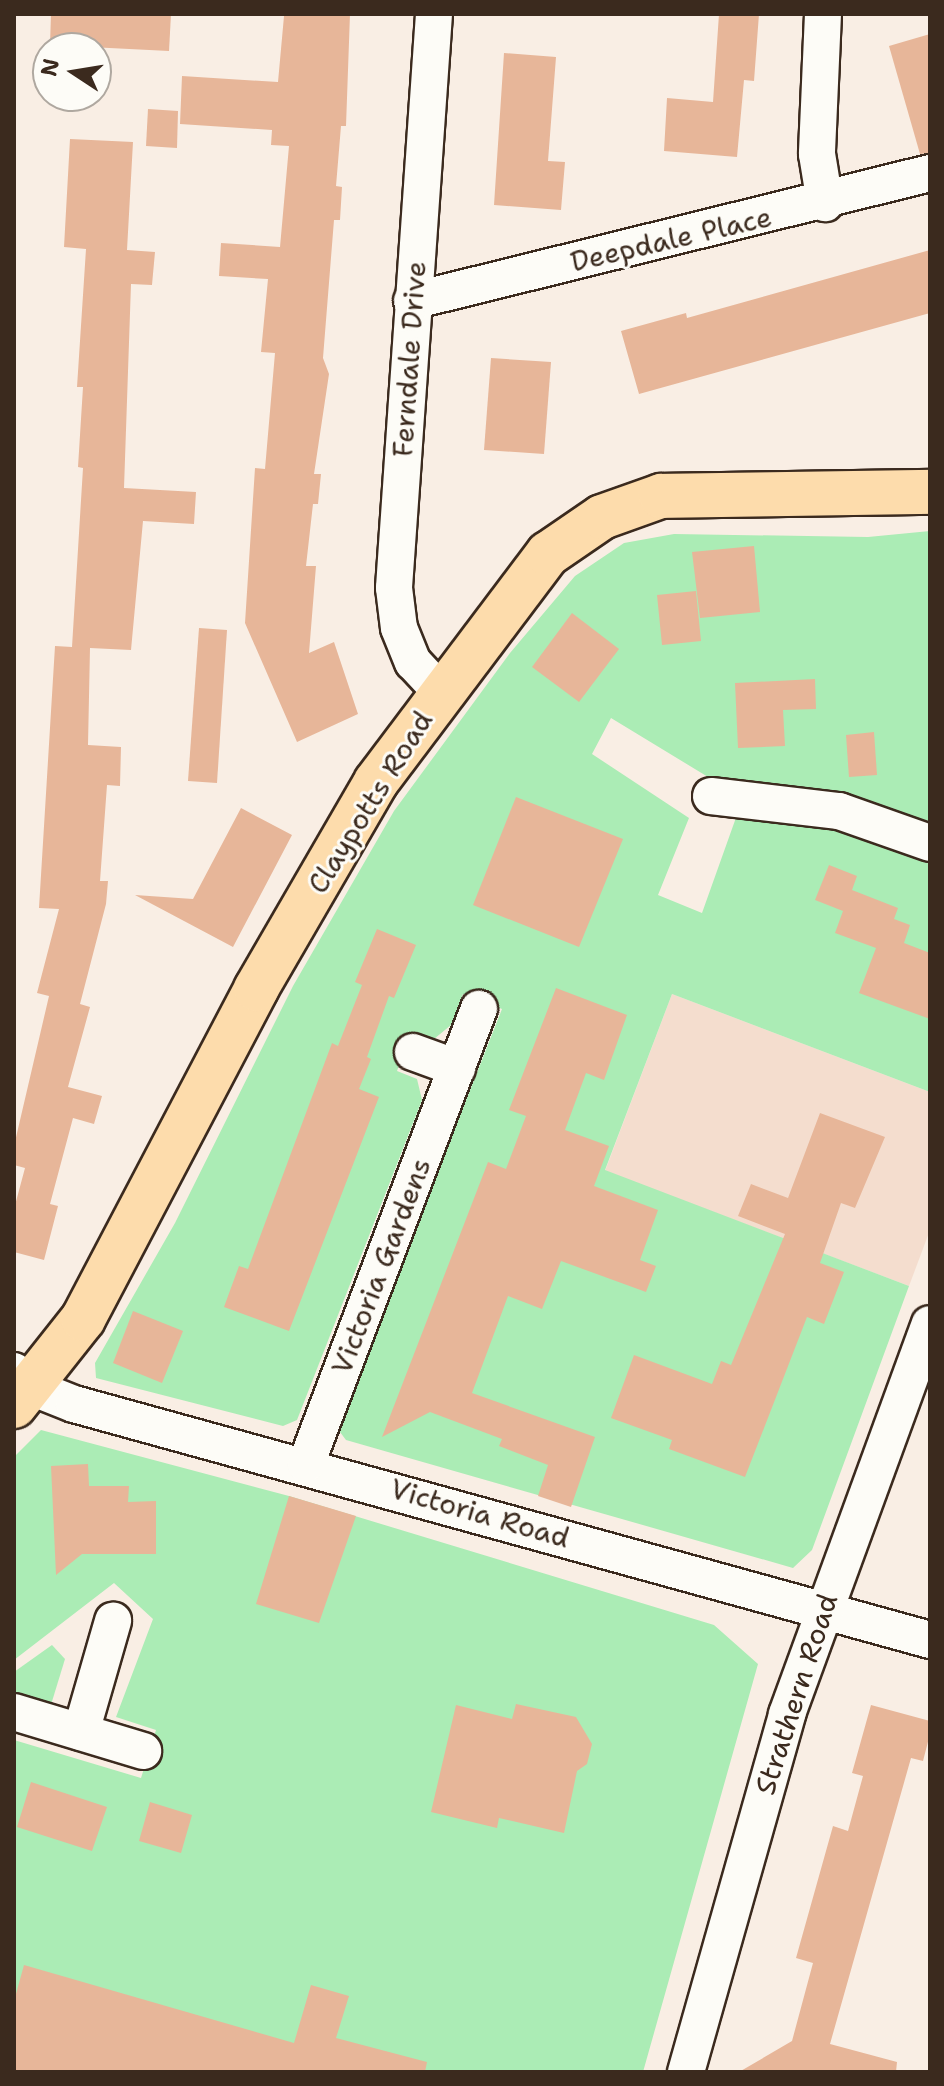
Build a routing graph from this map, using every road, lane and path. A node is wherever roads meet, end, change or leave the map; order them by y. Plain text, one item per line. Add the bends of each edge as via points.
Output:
1 (434, 14) edge
2 (823, 14) edge
3 (930, 173) edge
4 (825, 203) junction
5 (412, 301) junction
6 (930, 492) edge
7 (440, 691) junction
8 (711, 796) dead end
9 (930, 843) edge
10 (479, 1009) dead end
11 (413, 1052) dead end
12 (457, 1068) junction
13 (930, 1324) edge
14 (20, 1388) edge
15 (306, 1464) junction
16 (822, 1610) junction
17 (113, 1621) dead end
18 (930, 1640) edge
19 (14, 1712) edge
20 (81, 1732) junction
21 (143, 1751) dead end
22 (686, 2072) edge

1 - 5 street, Ferndale Drive
2 - 4 street via 817,154
3 - 4 street, Deepdale Place
4 - 5 street, Deepdale Place
5 - 7 street, Ferndale Drive via 394,588 399,628 413,662
6 - 7 main road, Claypotts Road via 661,496 602,517 548,554
7 - 14 main road, Claypotts Road via 376,782 256,989 83,1319
8 - 9 street via 839,811
10 - 12 street, Victoria Gardens
11 - 12 street
12 - 15 street, Victoria Gardens
13 - 16 street, Strathern Road
14 - 15 street, Victoria Road
15 - 16 street, Victoria Road
16 - 18 street, Victoria Road
16 - 22 street, Strathern Road via 787,1714
17 - 20 street
19 - 20 street
20 - 21 street

